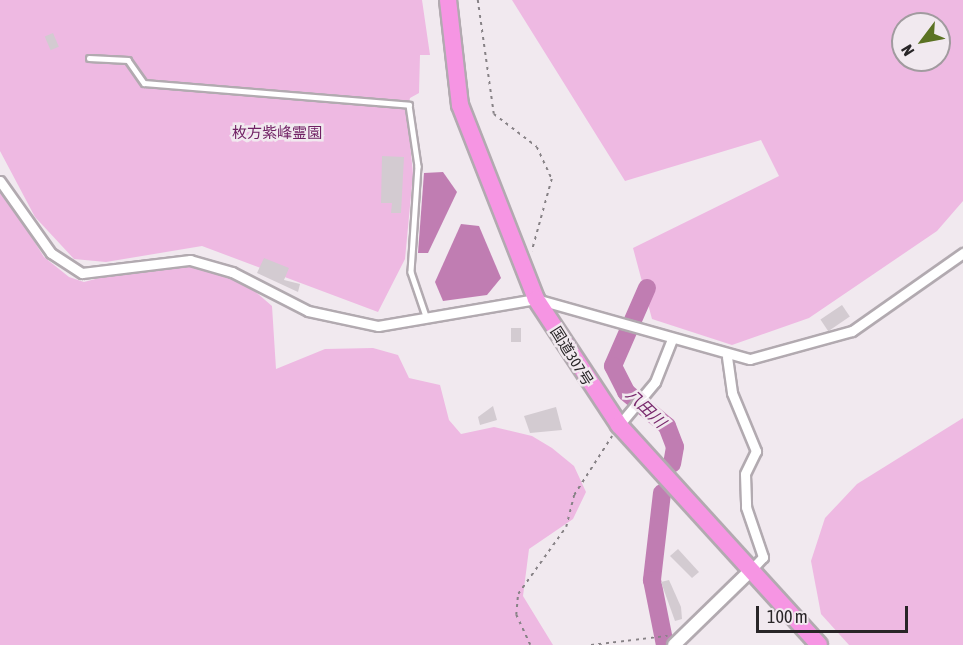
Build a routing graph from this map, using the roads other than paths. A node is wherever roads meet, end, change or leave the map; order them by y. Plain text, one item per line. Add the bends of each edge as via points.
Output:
1 (448, 0) edge
2 (89, 57) dead end
3 (0, 181) edge
4 (963, 254) edge
5 (536, 299) junction
6 (426, 316) junction
7 (672, 339) junction
8 (727, 357) junction
9 (619, 425) junction
10 (751, 570) junction
11 (677, 643) edge
12 (819, 645) edge

1 - 5 highway, 国道307号 via 460,105
2 - 6 lane via 128,60 144,83 409,105 418,166 411,272
3 - 6 street via 31,230 70,269 114,272 189,260 232,272 328,317 378,326
4 - 8 street via 852,331 789,352 750,359
5 - 6 street
5 - 7 street
5 - 9 highway, 国道307号
7 - 8 street
7 - 9 street via 654,382
8 - 10 street via 732,393 756,451 745,474 746,507 763,557
9 - 10 highway, 国道307号
10 - 11 street
10 - 12 highway, 国道307号

